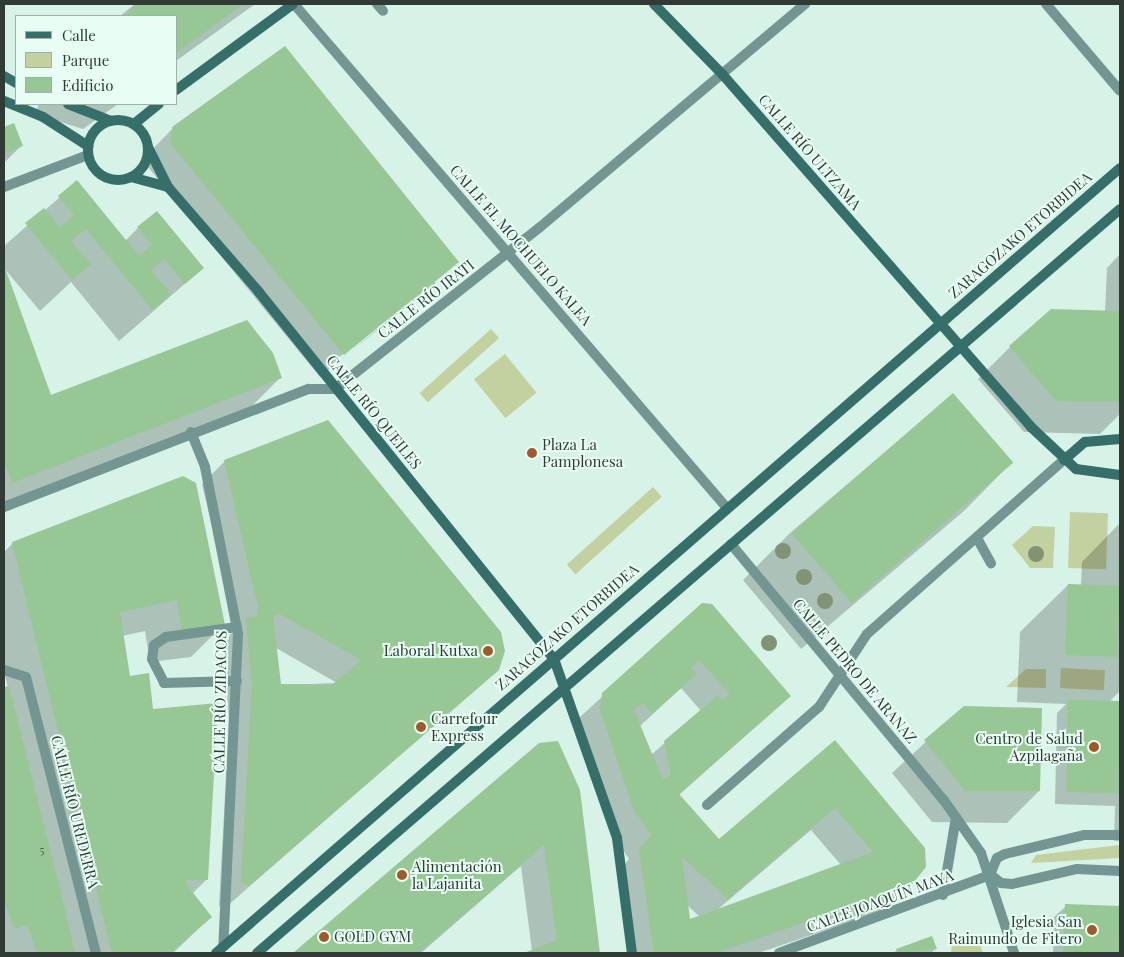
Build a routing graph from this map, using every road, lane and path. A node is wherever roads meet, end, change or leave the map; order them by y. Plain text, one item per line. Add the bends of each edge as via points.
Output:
1 (293, 4) edge
2 (654, 4) edge
3 (805, 4) edge
4 (1046, 4) edge
5 (723, 74) junction
6 (4, 76) edge
7 (15, 82) edge
8 (178, 89) edge
9 (1120, 91) edge
10 (4, 102) edge
11 (71, 105) edge
12 (158, 105) edge
13 (111, 121) junction
14 (134, 124) junction
15 (148, 147) junction
16 (88, 150) junction
17 (1120, 168) edge
18 (131, 177) junction
19 (4, 187) edge
20 (168, 188) junction
21 (1120, 209) edge
22 (508, 253) junction
23 (939, 324) junction
24 (960, 347) junction
25 (336, 389) junction
26 (191, 432) junction
27 (1120, 439) edge
28 (1064, 460) junction
29 (1120, 475) edge
30 (4, 507) edge
31 (726, 507) junction
32 (977, 538) junction
33 (731, 544) junction
34 (991, 563) dead end
35 (237, 627) junction
36 (554, 659) junction
37 (4, 670) edge
38 (838, 676) junction
39 (237, 681) junction
40 (564, 684) junction
41 (707, 805) dead end
42 (956, 817) junction
43 (1120, 835) edge
44 (1120, 870) edge
45 (990, 875) junction
46 (943, 895) junction
47 (220, 950) edge
48 (96, 953) edge
49 (257, 953) edge
50 (632, 953) edge
51 (779, 953) edge
52 (1014, 953) edge

1 - 8 main road
1 - 22 street, CALLE EL MOCHUELO KALEA
2 - 5 main road, CALLE RÍO ULTZAMA
3 - 5 street, CALLE RÍO IRATI
4 - 9 street
5 - 22 street, CALLE RÍO IRATI
5 - 23 main road, CALLE RÍO ULTZAMA
6 - 7 main road
10 - 16 main road via 43,117
11 - 13 main road
12 - 14 main road
13 - 14 main road
13 - 16 main road via 96,130
14 - 15 main road
15 - 18 main road via 141,170
15 - 20 main road, CALLE RÍO QUEILES
16 - 18 main road via 104,176
16 - 19 street
17 - 23 main road, ZARAGOZAKO ETORBIDEA
18 - 20 main road
20 - 25 main road, CALLE RÍO QUEILES
21 - 24 main road
22 - 25 street, CALLE RÍO IRATI
22 - 31 street, CALLE EL MOCHUELO KALEA
23 - 24 main road
23 - 31 main road, ZARAGOZAKO ETORBIDEA
24 - 28 main road
24 - 33 main road
25 - 26 street via 309,389
25 - 36 main road, CALLE RÍO QUEILES
26 - 30 street
26 - 35 street, CALLE RÍO ZIDACOS via 205,467
27 - 28 main road via 1085,442
28 - 29 main road via 1093,474
28 - 32 street
31 - 36 main road, ZARAGOZAKO ETORBIDEA
32 - 34 street
32 - 38 street via 867,634
33 - 38 street, CALLE PEDRO DE ARANAZ
33 - 40 main road
35 - 39 street, CALLE RÍO ZIDACOS
35 - 39 street via 166,637 154,644 152,659 164,683
36 - 40 main road, CALLE RÍO QUEILES
36 - 47 main road, ZARAGOZAKO ETORBIDEA
37 - 48 street, CALLE RÍO UREDERRA via 26,677
38 - 41 street via 819,707
38 - 42 street, CALLE PEDRO DE ARANAZ
39 - 47 street, CALLE RÍO ZIDACOS
40 - 49 main road
40 - 50 main road, CALLE RÍO QUEILES via 617,838
42 - 45 street, CALLE PEDRO DE ARANAZ
42 - 46 street
43 - 45 street via 1084,835 1005,854 997,858
44 - 45 street via 1077,870 1012,884 1001,883
45 - 46 street, CALLE JOAQUÍN MAYA
45 - 52 street, CALLE PEDRO DE ARANAZ
46 - 51 street, CALLE JOAQUÍN MAYA

